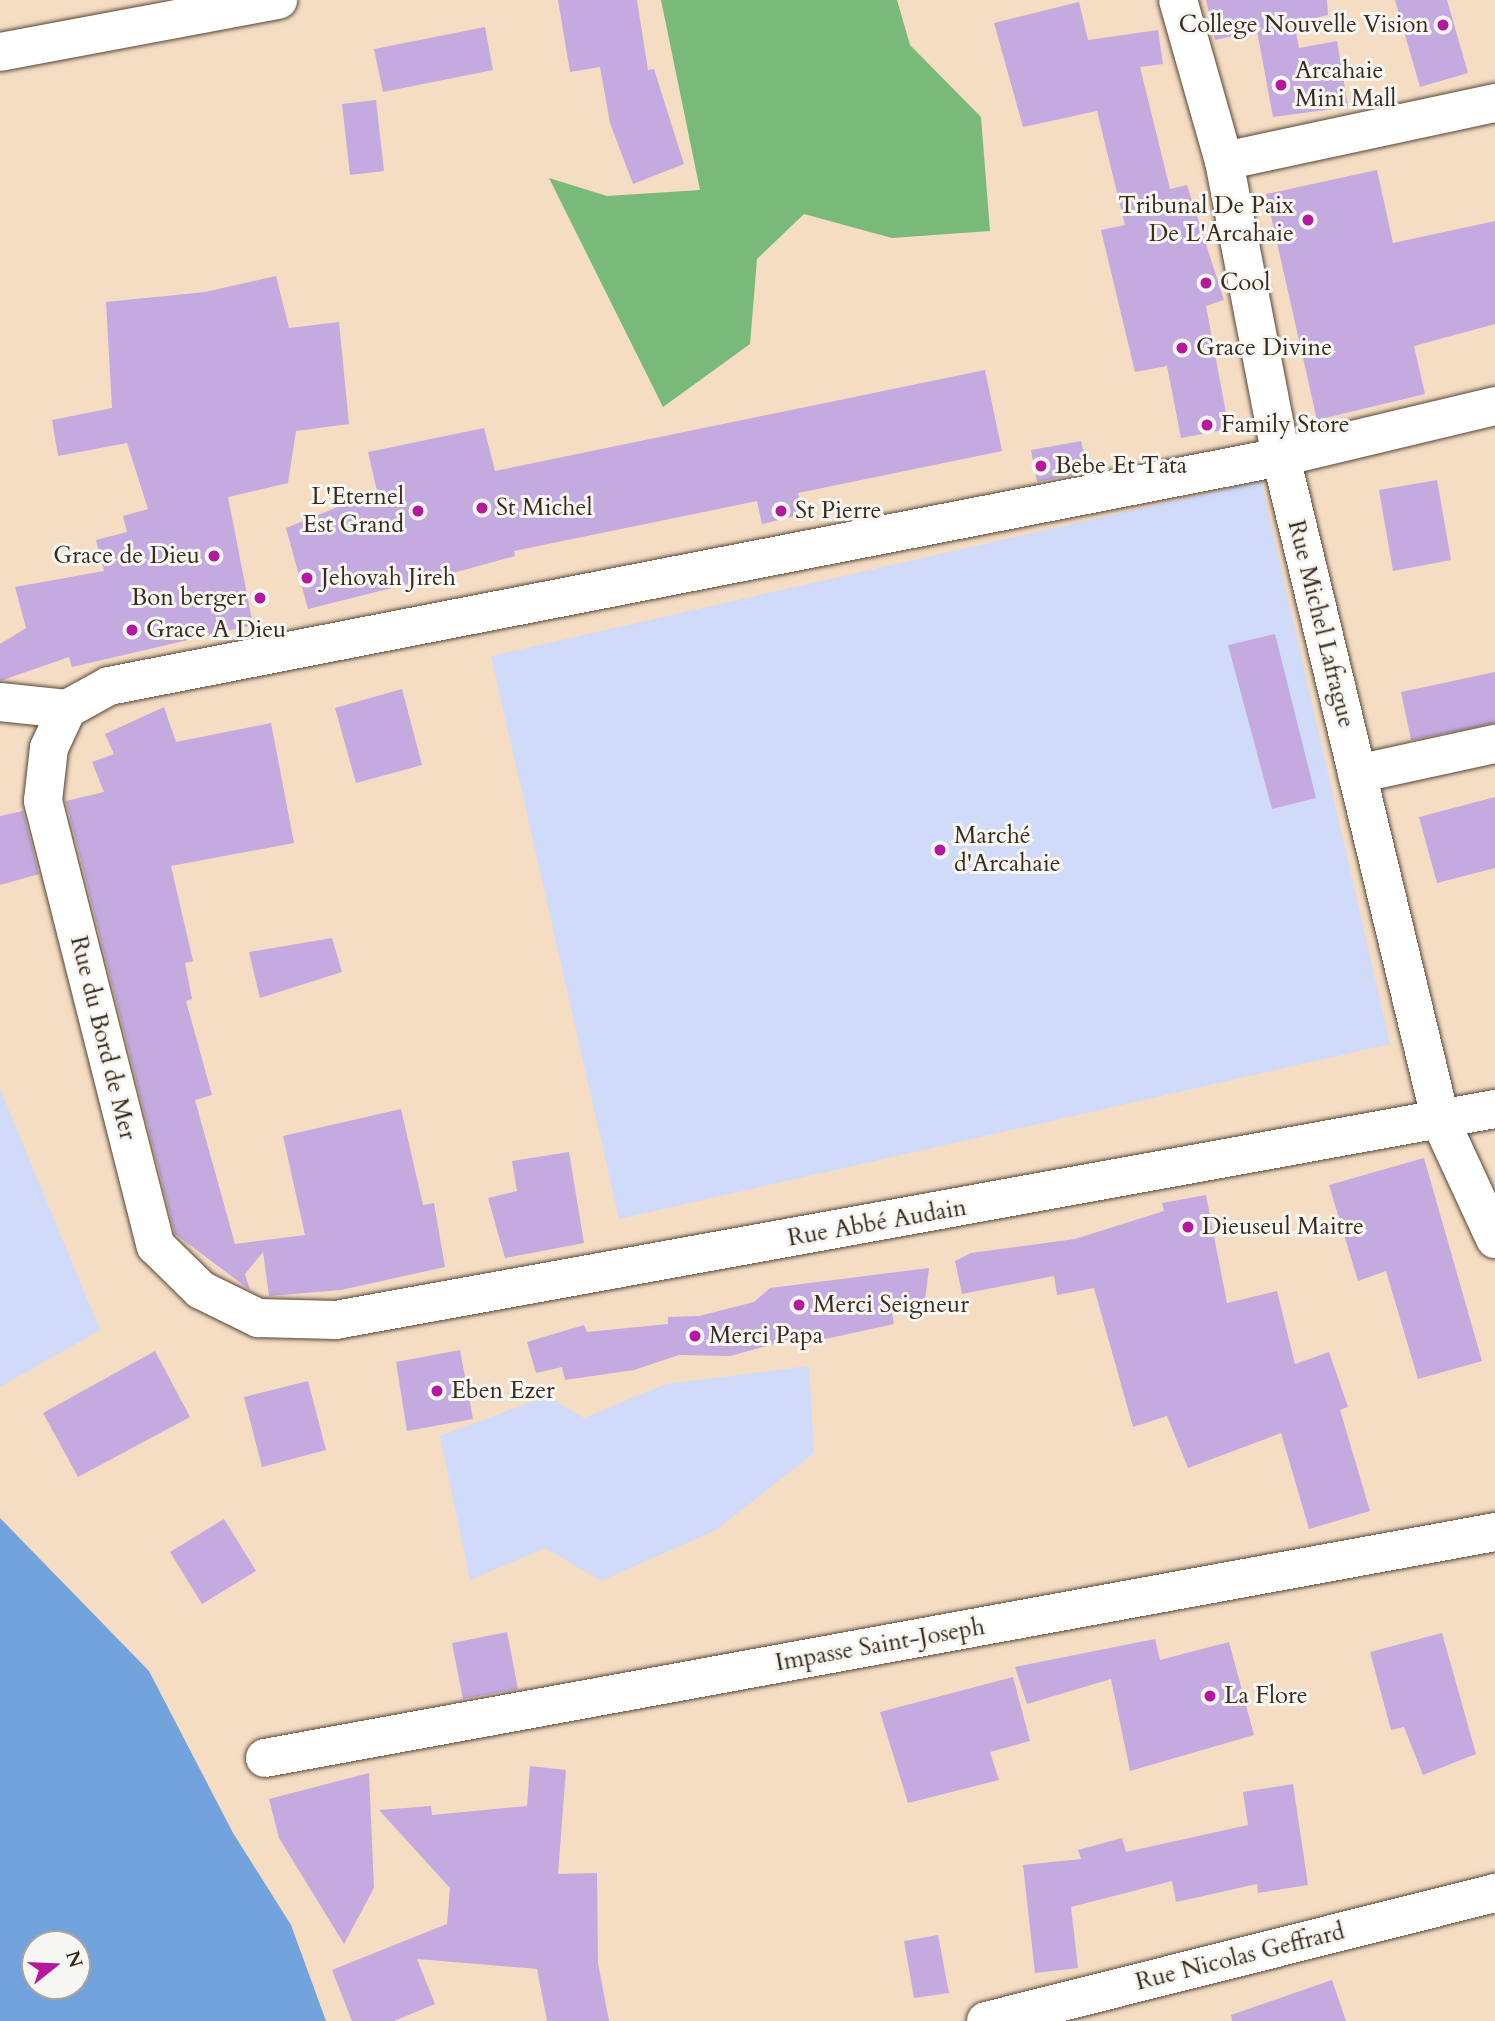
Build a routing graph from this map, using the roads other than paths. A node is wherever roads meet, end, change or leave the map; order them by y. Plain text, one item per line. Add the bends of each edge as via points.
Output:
1 (278, 0) edge
2 (1178, 0) edge
3 (0, 52) edge
4 (1495, 103) edge
5 (1224, 161) junction
6 (1495, 407) edge
7 (1281, 457) junction
8 (0, 702) edge
9 (67, 709) junction
10 (1495, 744) edge
11 (1357, 774) junction
12 (1495, 1108) edge
13 (1441, 1122) junction
14 (1495, 1239) edge
15 (258, 1318) joint
16 (1495, 1532) edge
17 (265, 1758) dead end
18 (1495, 1893) edge
19 (986, 2021) edge

1 - 3 street
2 - 5 street, Rue Michel Lafrague
4 - 5 street
5 - 7 street, Rue Michel Lafrague
6 - 7 street
7 - 9 street via 109,686
7 - 11 street, Rue Michel Lafrague
8 - 9 street
9 - 15 street, Rue du Bord de Mer via 50,748 43,801 156,1246 201,1290
10 - 11 street
11 - 13 street, Rue Michel Lafrague
12 - 13 street, Rue Abbé Audain
13 - 14 street, Rue Michel Lafrague
13 - 15 street, Rue Abbé Audain via 336,1320
16 - 17 street, Impasse Saint-Joseph
18 - 19 street, Rue Nicolas Geffrard

